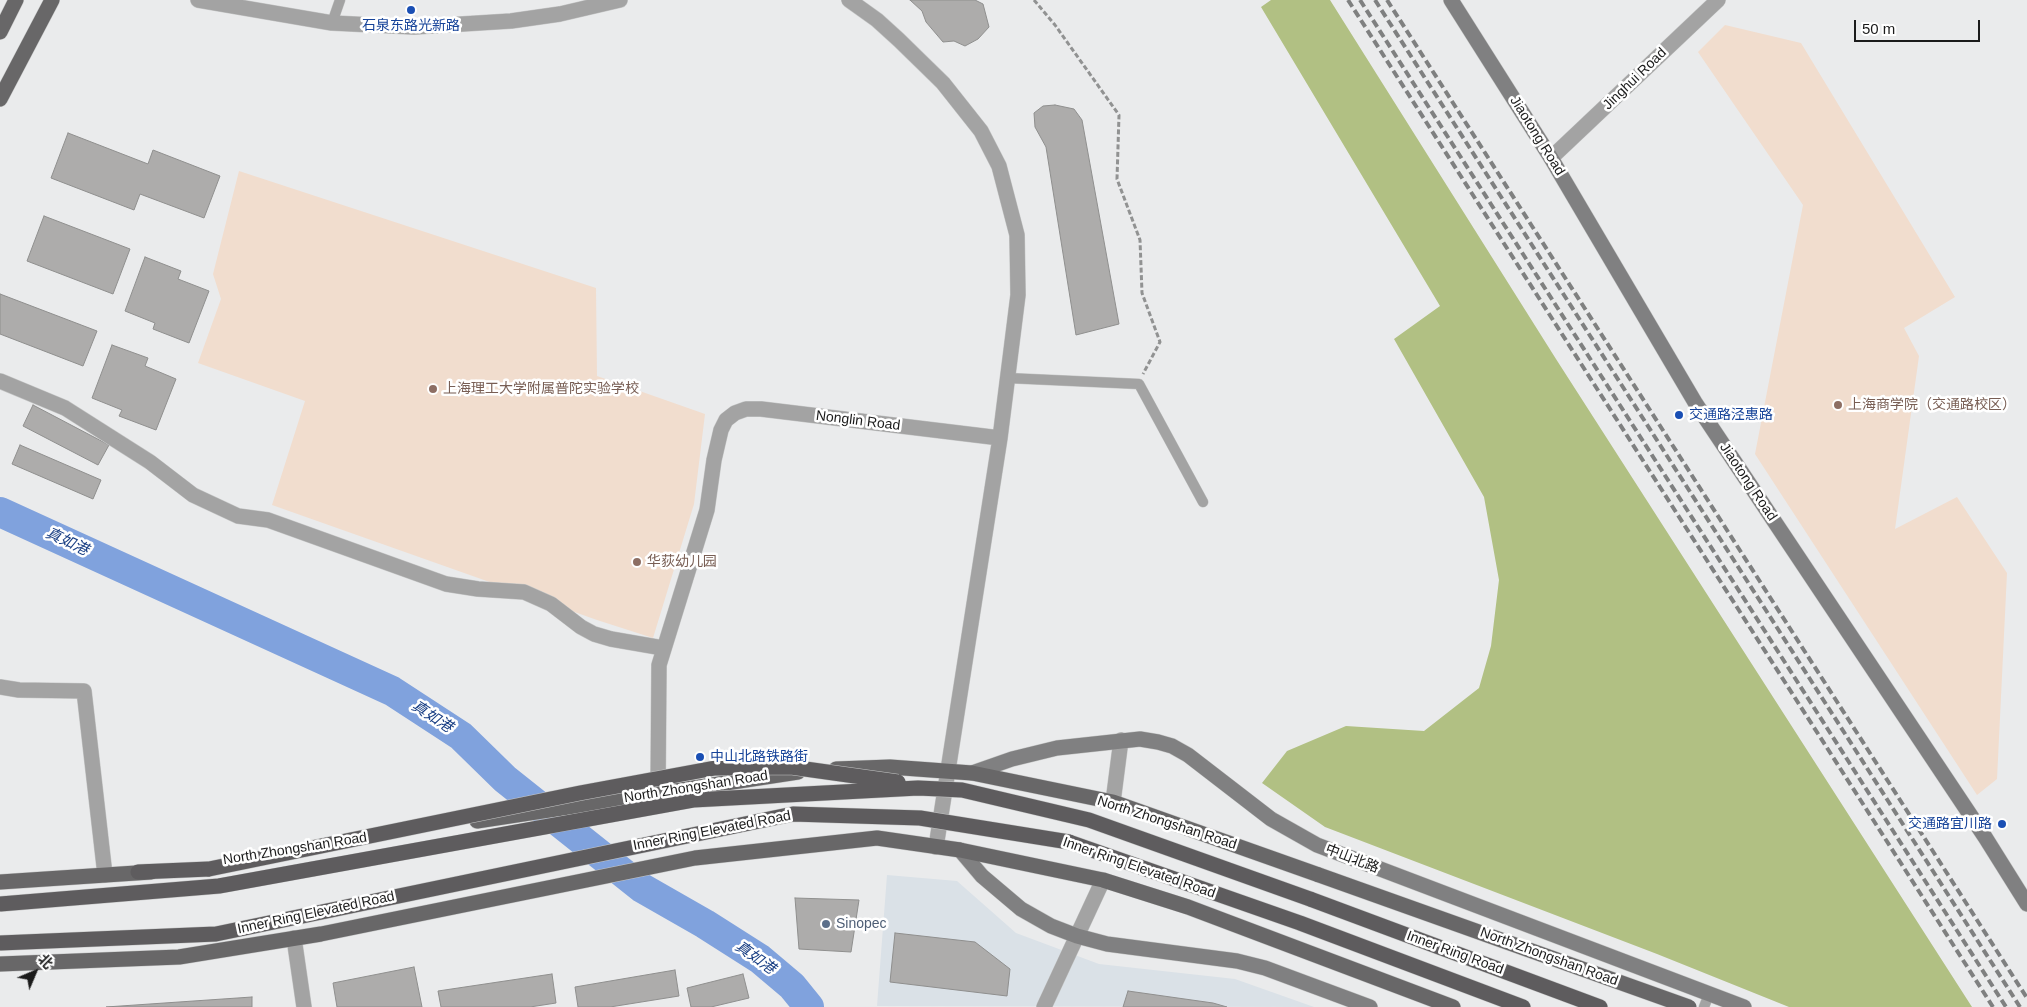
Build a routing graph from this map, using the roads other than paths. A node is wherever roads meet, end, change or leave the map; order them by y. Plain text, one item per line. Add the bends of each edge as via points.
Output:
1 (16, 0) edge
2 (52, 0) edge
3 (198, 0) edge
4 (340, 0) edge
5 (620, 0) edge
6 (849, 0) edge
7 (1451, 0) edge
8 (1718, 0) edge
9 (332, 23) junction
10 (0, 32) edge
11 (0, 99) edge
12 (1551, 158) junction
13 (1007, 378) junction
14 (0, 380) edge
15 (1000, 438) junction
16 (1203, 502) dead end
17 (663, 648) junction
18 (0, 687) edge
19 (1121, 740) junction
20 (947, 771) junction
21 (972, 773) junction
22 (962, 790) junction
23 (658, 793) junction
24 (1112, 802) junction
25 (936, 847) junction
26 (960, 850) junction
27 (138, 872) junction
28 (105, 875) junction
29 (1103, 880) junction
30 (0, 882) edge
31 (0, 904) edge
32 (2027, 904) edge
33 (1077, 936) junction
34 (294, 938) junction
35 (0, 943) edge
36 (0, 964) edge
37 (1676, 981) junction
38 (1706, 1000) edge
39 (1736, 1006) edge
40 (304, 1007) edge
41 (1044, 1007) edge
42 (1370, 1007) edge
43 (1453, 1007) edge
44 (1523, 1007) edge
45 (1600, 1007) edge
46 (1668, 1007) edge
47 (1689, 1007) edge

1 - 10 main road
2 - 11 main road
3 - 9 street
4 - 9 lane
5 - 9 street via 560,14 474,24 414,27
6 - 13 street via 894,35 944,83 981,130 999,166 1017,235 1018,295
7 - 12 main road, Jiaotong Road
8 - 12 street, Jinghui Road
12 - 32 main road, Jiaotong Road via 1696,404
13 - 15 street
13 - 16 lane via 1138,384
14 - 17 street via 65,408 150,462 193,495 238,516 268,520 446,584 524,592 551,604 594,634
15 - 17 street, Nonglin Road via 761,409 735,413 721,430 707,510
15 - 20 street
17 - 23 street, Nonglin Road via 658,682
18 - 28 street via 84,691
19 - 21 main road, 中山北路 via 1057,748
19 - 24 street
19 - 37 main road, 中山北路 via 1140,739 1172,746 1271,818 1317,845
20 - 21 main road, North Zhongshan Road
20 - 23 main road, North Zhongshan Road via 890,767 802,771
20 - 25 street
21 - 24 main road, North Zhongshan Road
22 - 27 highway, bridge via 791,767 715,768 210,869
22 - 31 highway, Inner Ring Elevated Road, bridge via 918,788 693,800 219,886
22 - 45 highway, Inner Ring Elevated Road, bridge via 1089,820 1310,898
23 - 27 main road, North Zhongshan Road via 231,858 179,870
24 - 47 main road, North Zhongshan Road, bridge
25 - 26 main road
25 - 34 main road via 877,838 695,858
26 - 29 main road
26 - 33 main road via 982,876 1021,909
27 - 28 main road, North Zhongshan Road
28 - 30 main road, North Zhongshan Road
29 - 33 street
29 - 43 main road via 1188,906
33 - 41 street
33 - 42 main road via 1107,944 1237,961
34 - 36 main road via 178,957
34 - 40 street
35 - 44 highway, Inner Ring Elevated Road, bridge via 216,934 793,814 920,818 1069,842 1300,923
37 - 38 main road, 中山北路
37 - 46 lane
38 - 39 main road, 中山北路

